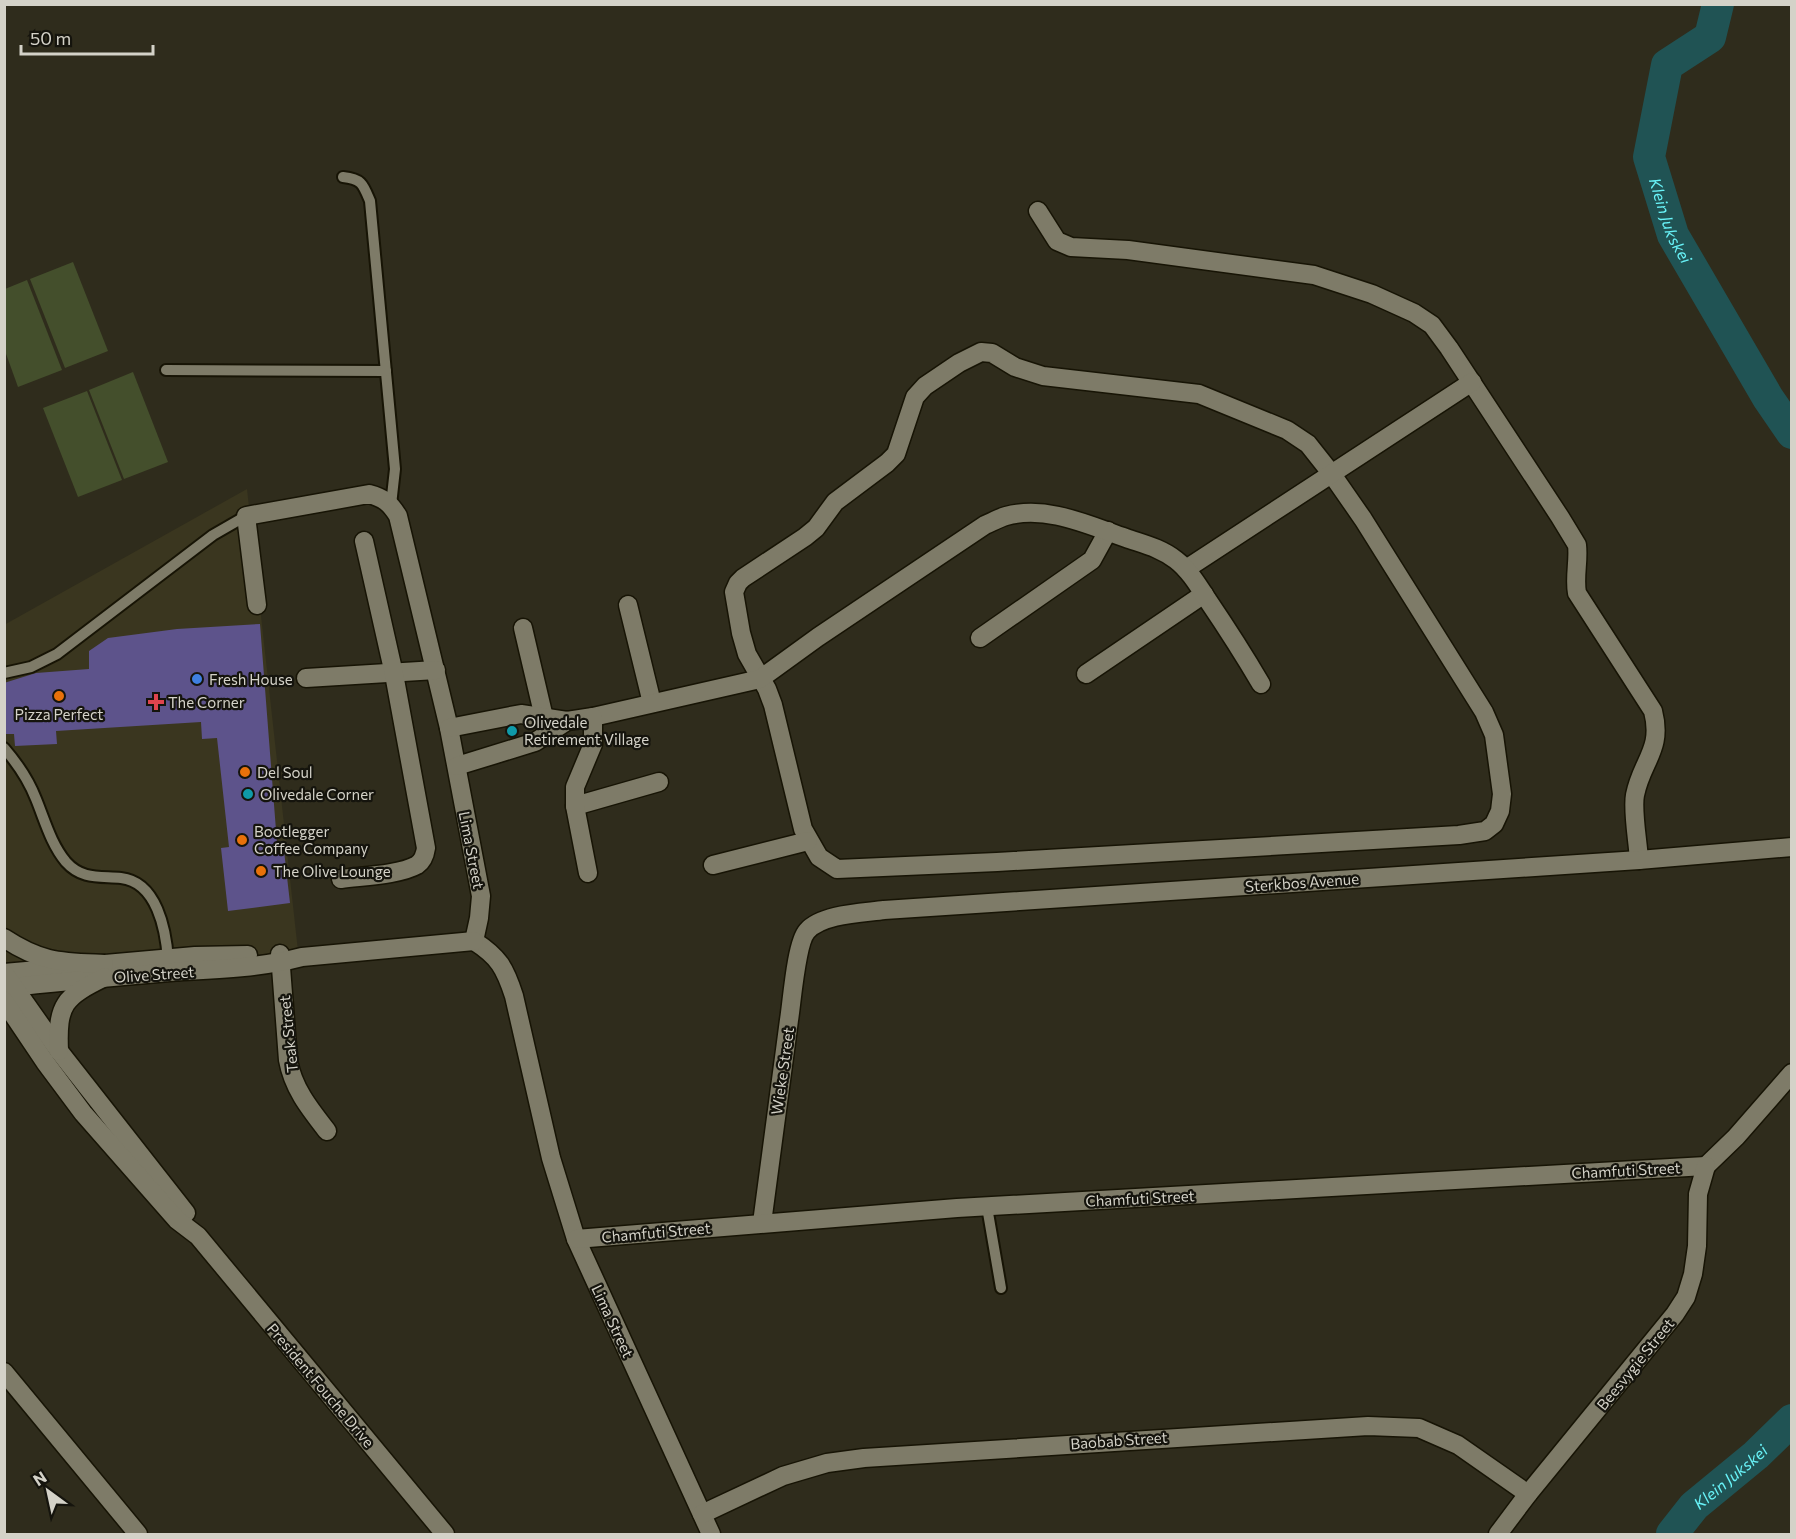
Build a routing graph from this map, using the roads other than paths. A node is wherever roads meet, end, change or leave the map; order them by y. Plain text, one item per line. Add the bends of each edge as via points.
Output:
1 (343, 177) dead end
2 (1038, 211) dead end
3 (166, 370) dead end
4 (386, 371) junction
5 (1473, 382) junction
6 (1331, 473) junction
7 (391, 505) junction
8 (246, 516) junction
9 (1108, 531) junction
10 (364, 541) dead end
11 (1186, 569) junction
12 (1204, 594) junction
13 (256, 605) dead end
14 (628, 605) dead end
15 (523, 628) dead end
16 (980, 638) dead end
17 (436, 670) junction
18 (4, 673) edge
19 (394, 674) junction
20 (1086, 674) dead end
21 (306, 678) dead end
22 (760, 679) junction
23 (1261, 684) dead end
24 (652, 703) junction
25 (592, 717) junction
26 (546, 725) junction
27 (449, 728) junction
28 (4, 748) edge
29 (8, 759) edge
30 (457, 766) junction
31 (659, 782) dead end
32 (575, 806) junction
33 (808, 841) junction
34 (1791, 847) edge
35 (1639, 860) junction
36 (713, 865) dead end
37 (588, 873) dead end
38 (341, 879) dead end
39 (815, 925) joint
40 (4, 938) edge
41 (474, 941) junction
42 (281, 958) junction
43 (168, 960) junction
44 (105, 971) junction
45 (6, 984) edge
46 (4, 1023) edge
47 (52, 1056) junction
48 (1791, 1073) edge
49 (327, 1131) dead end
50 (1706, 1166) junction
51 (987, 1207) junction
52 (762, 1223) junction
53 (576, 1239) junction
54 (1001, 1288) dead end
55 (4, 1372) edge
56 (11, 1391) edge
57 (1528, 1494) junction
58 (702, 1514) junction
59 (138, 1534) edge
60 (445, 1534) edge
61 (711, 1534) edge
62 (1498, 1534) edge

1 - 4 lane via 364,185 370,201
2 - 5 street via 1057,241 1071,248 1128,250 1314,274 1372,294 1432,325
3 - 4 lane
4 - 7 lane via 395,470
5 - 6 street
5 - 35 street via 1576,545 1577,593 1653,711 1655,744 1635,796
6 - 11 street
6 - 22 street via 1308,444 1287,430 1200,393 1043,376 1015,367 992,353 981,352 925,386 915,397 896,454 887,463 835,502 805,537 738,583 734,592 741,633
6 - 33 street via 1484,712 1494,735 1502,794 1500,811 1485,831 1009,862 837,869 819,857
7 - 8 street via 369,494
7 - 17 street, Lima Street via 398,516
8 - 13 street
8 - 18 lane via 213,535 57,654 31,667
9 - 11 street via 1163,551
9 - 16 street via 1092,560
9 - 22 street via 1047,514 1005,516 975,532
10 - 19 street
11 - 12 street
12 - 20 street
12 - 23 street
14 - 24 street
15 - 26 street
17 - 19 street
17 - 27 street, Lima Street
19 - 21 street
19 - 38 street via 426,841 425,856 419,864 403,870
22 - 24 street
22 - 33 street via 772,705
24 - 25 street
25 - 26 street
25 - 32 street via 593,744 575,787
26 - 27 street via 521,714
26 - 30 street via 535,742
27 - 30 street, Lima Street
28 - 29 lane
29 - 43 lane via 28,781 53,842 66,862 91,878 138,882 150,895 158,912
30 - 41 street, Lima Street via 481,896
31 - 32 street
32 - 37 street
33 - 36 street
34 - 35 street, Sterkbos Avenue
35 - 39 street, Sterkbos Avenue via 884,910 835,917
39 - 52 street, Wieke Street via 802,939 800,949
40 - 44 street via 36,956
41 - 42 street, Olive Street
41 - 53 street, Lima Street via 492,953 506,970 550,1158
42 - 43 street, Olive Street via 195,956
42 - 44 street, Olive Street via 137,976
42 - 49 street, Teak Street via 291,1074 300,1096
43 - 44 street, Olive Street
44 - 45 street, Olive Street
44 - 47 street via 65,1004
45 - 47 street, President Fouche Drive
46 - 47 street
47 - 60 street, President Fouche Drive via 186,1213 198,1236
48 - 50 street
50 - 51 street, Chamfuti Street
50 - 57 street, Beesvygie Street via 1698,1194 1696,1256 1686,1297
51 - 52 street, Chamfuti Street
51 - 54 lane
52 - 53 street, Chamfuti Street
53 - 58 street, Lima Street
55 - 56 street
56 - 59 street
57 - 58 street, Baobab Street via 1458,1445 1419,1428 1368,1426 864,1458 783,1476
57 - 62 street, Beesvygie Street
58 - 61 street, Lima Street

